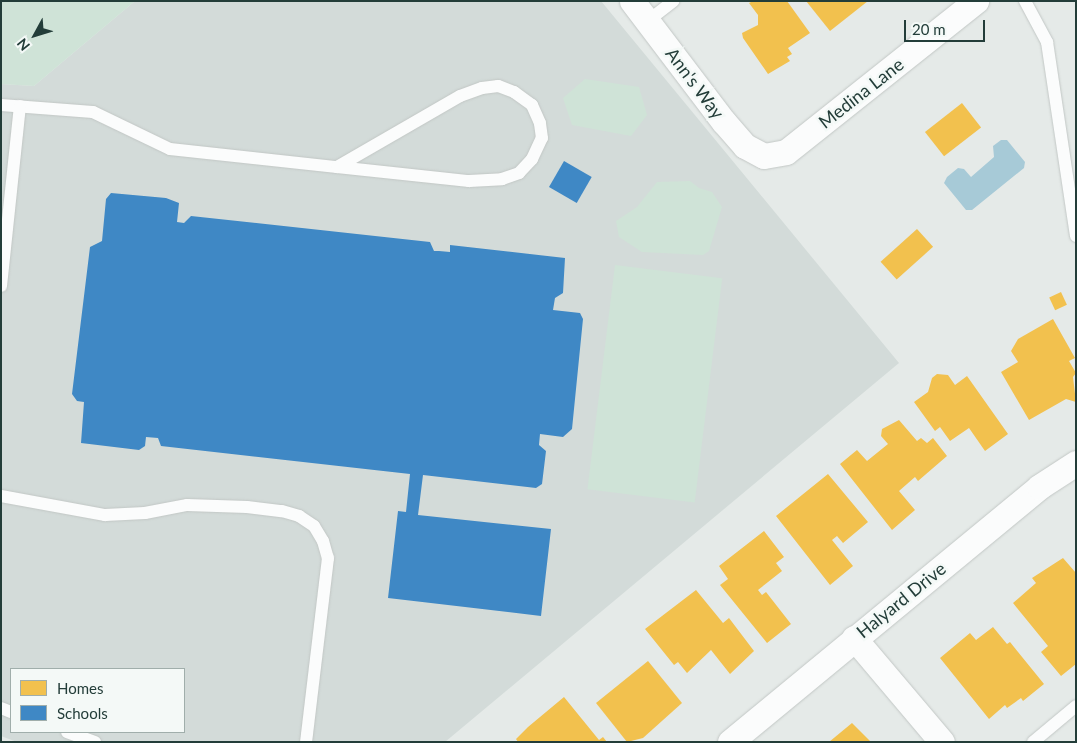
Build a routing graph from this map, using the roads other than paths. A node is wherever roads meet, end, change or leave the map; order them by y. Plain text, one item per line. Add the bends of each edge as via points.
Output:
1 (632, 1) edge
2 (673, 1) edge
3 (976, 1) edge
4 (1025, 1) edge
5 (648, 20) junction
6 (1, 105) edge
7 (20, 106) junction
8 (764, 156) joint
9 (337, 167) junction
10 (1076, 236) edge
11 (1, 286) edge
12 (1076, 463) edge
13 (1, 496) edge
14 (854, 638) junction
15 (1076, 706) edge
16 (70, 733) edge
17 (94, 742) edge
18 (306, 742) edge
19 (730, 742) edge
20 (942, 742) edge
21 (1032, 742) edge

1 - 5 street, Ann's Way
2 - 5 lane
3 - 8 street, Medina Lane via 786,152
4 - 10 lane via 1047,42
5 - 8 street, Ann's Way via 724,122 745,146
6 - 7 lane
7 - 9 lane via 93,112 170,149
7 - 11 lane
9 - 9 lane via 469,181 502,179 519,173 532,159 542,138 540,123 532,105 514,92 498,86 482,88 460,96
12 - 14 street, Halyard Drive via 1039,487
13 - 18 lane via 105,516 187,505 256,508 299,516 314,526 324,541 328,558
14 - 19 street, Halyard Drive
14 - 20 street
15 - 21 lane
16 - 17 lane

